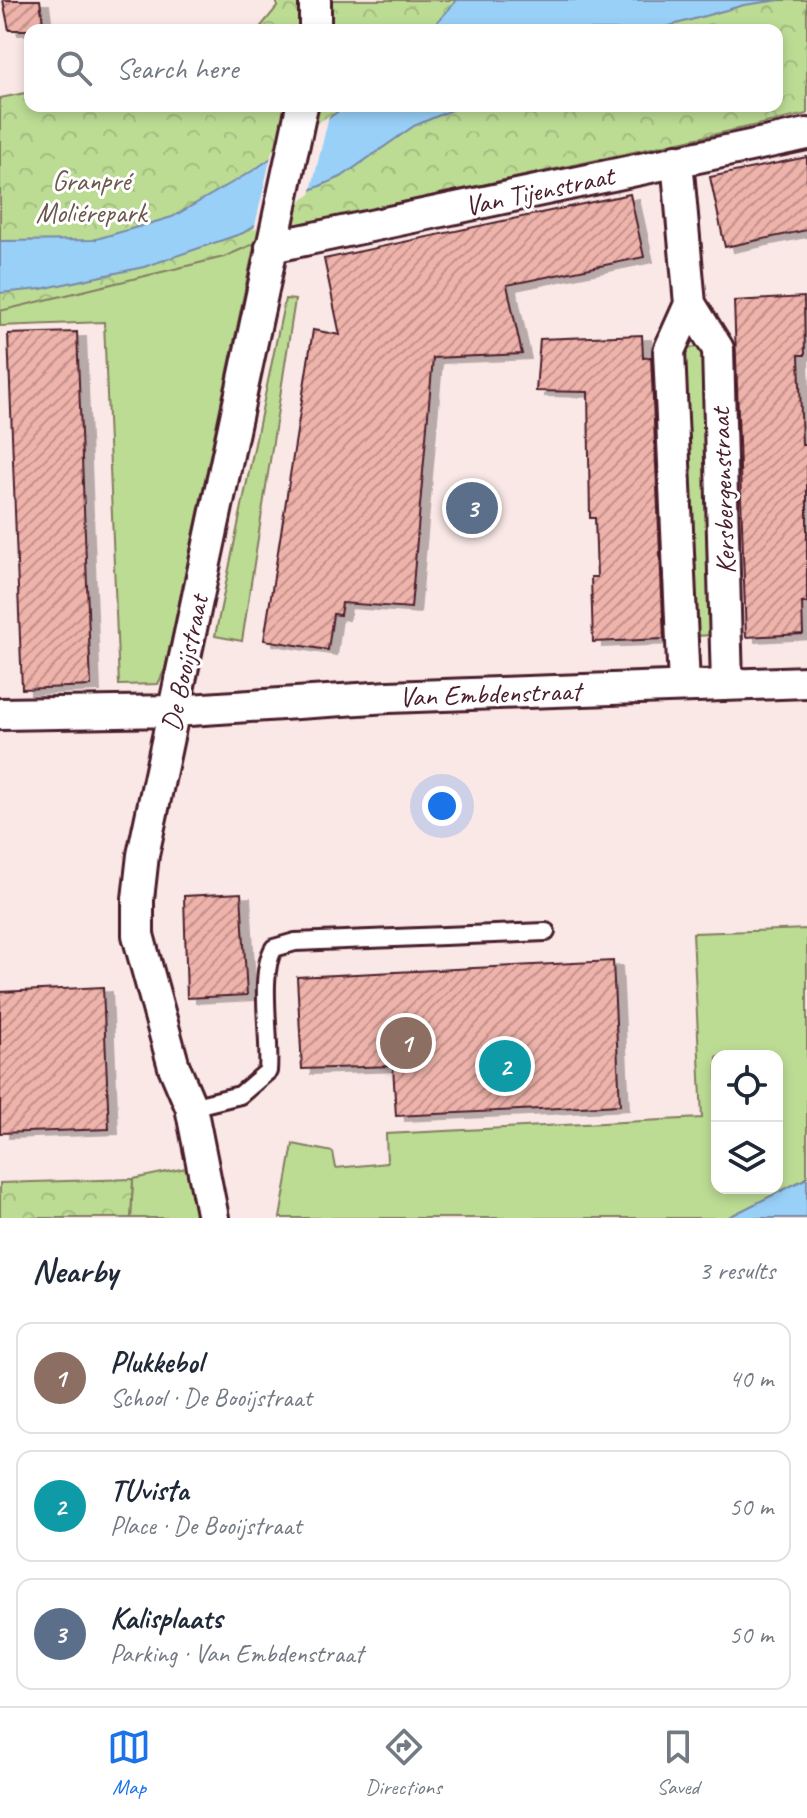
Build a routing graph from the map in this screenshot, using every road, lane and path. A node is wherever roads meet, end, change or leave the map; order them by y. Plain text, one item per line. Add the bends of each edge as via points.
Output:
1 (315, 0) edge
2 (315, 24) edge
3 (300, 119) edge
4 (807, 134) edge
5 (677, 160) junction
6 (271, 247) junction
7 (690, 304) junction
8 (807, 682) edge
9 (727, 685) junction
10 (684, 686) junction
11 (174, 711) junction
12 (0, 714) edge
13 (546, 932) dead end
14 (191, 1107) junction
15 (213, 1218) edge

1 - 2 street
3 - 6 street, De Booijstraat
4 - 5 street, Van Tijenstraat
5 - 6 street, Van Tijenstraat
5 - 7 street, Kersbergenstraat
6 - 11 street, De Booijstraat
7 - 9 street, Kersbergenstraat via 718,349
7 - 10 street, Kersbergenstraat via 669,351
8 - 9 street, Van Embdenstraat
9 - 10 street, Van Embdenstraat
10 - 11 street, Van Embdenstraat
11 - 12 street, Van Embdenstraat
11 - 14 street, De Booijstraat via 143,855 138,935 174,1067
13 - 14 lane via 295,942 274,948 266,961 268,1071 240,1095
14 - 15 street, De Booijstraat

